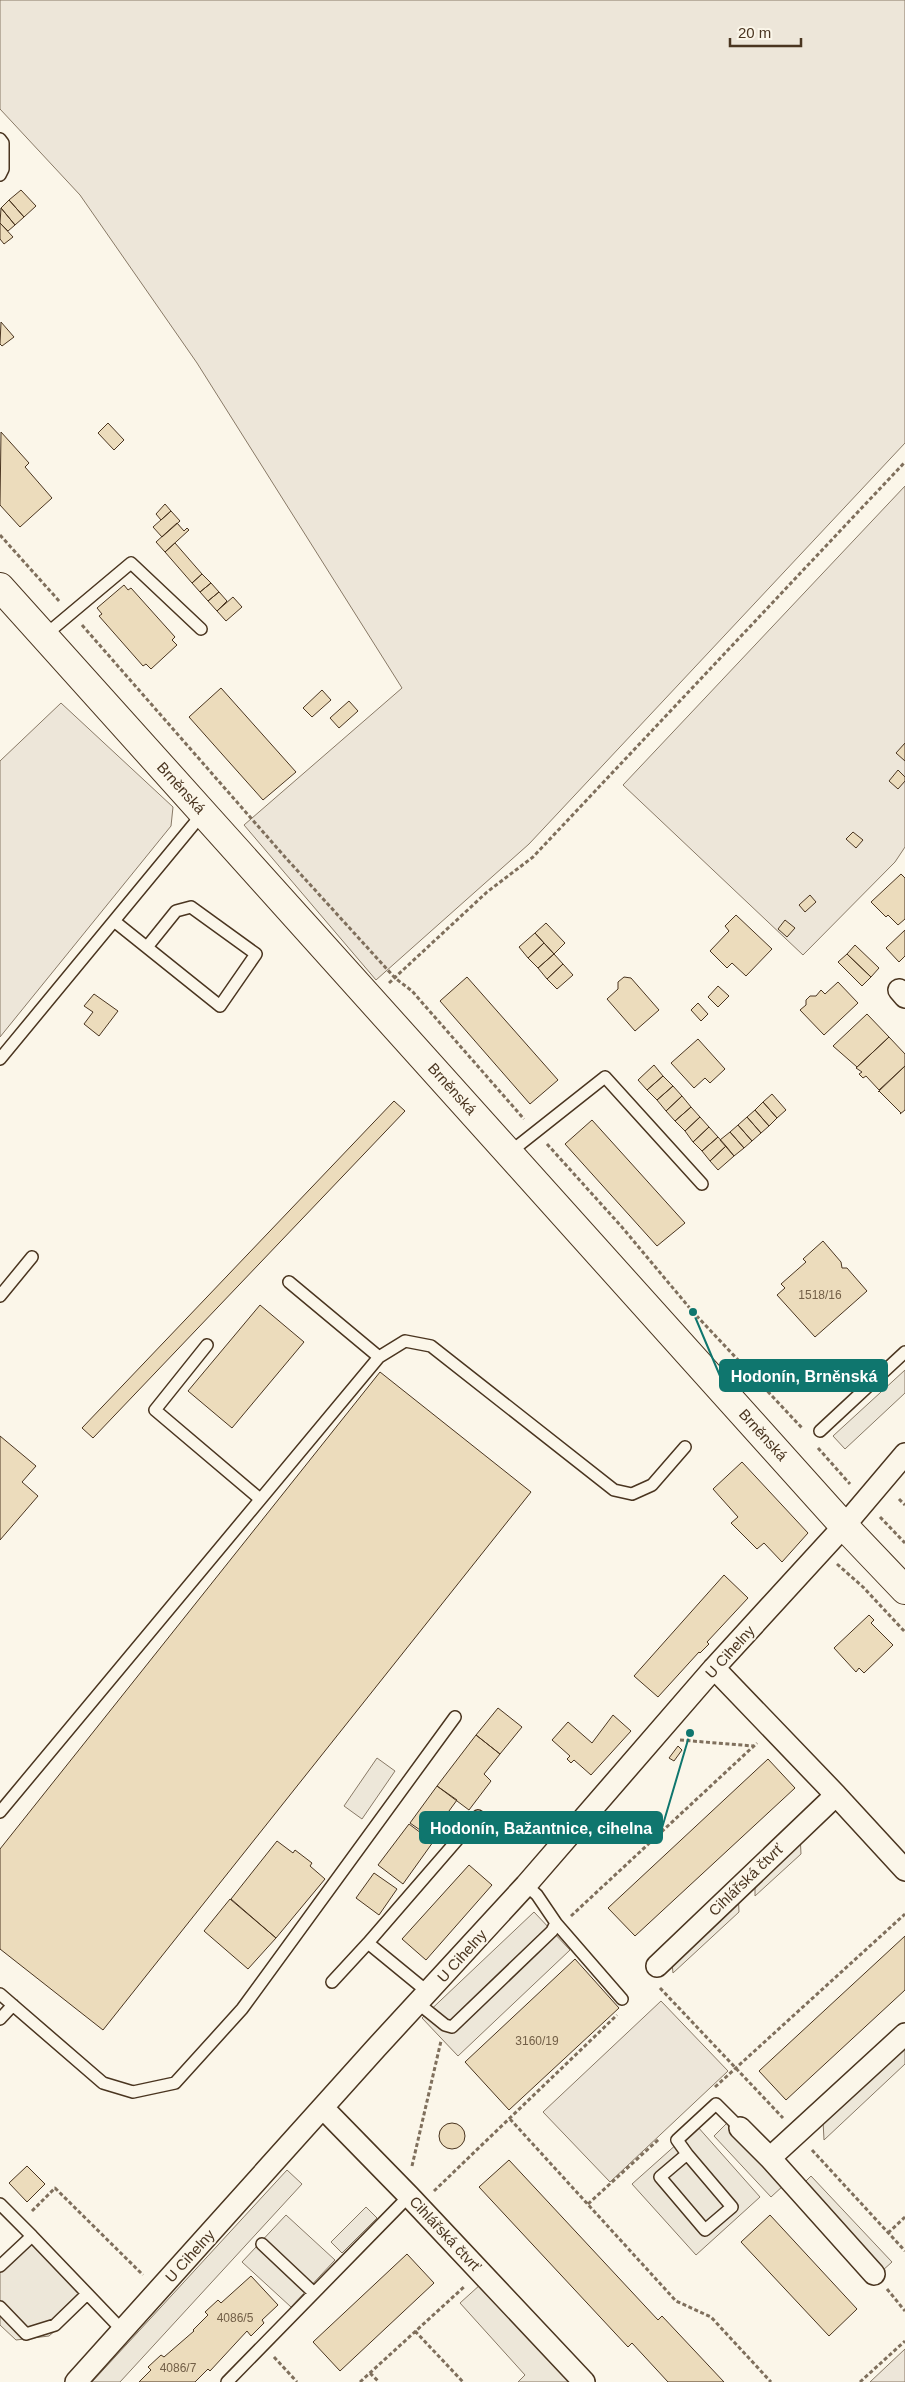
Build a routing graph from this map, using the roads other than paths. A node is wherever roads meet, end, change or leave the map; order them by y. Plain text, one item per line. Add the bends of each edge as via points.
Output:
1 (0, 139) edge
2 (0, 175) edge
3 (0, 587) edge
4 (201, 629) dead end
5 (44, 636) junction
6 (203, 813) junction
7 (114, 921) junction
8 (147, 947) junction
9 (0, 1059) edge
10 (509, 1153) junction
11 (702, 1184) dead end
12 (32, 1257) dead end
13 (289, 1282) dead end
14 (0, 1296) edge
15 (207, 1346) dead end
16 (905, 1352) edge
17 (379, 1357) junction
18 (820, 1431) dead end
19 (685, 1447) dead end
20 (905, 1454) edge
21 (260, 1499) junction
22 (844, 1526) junction
23 (905, 1590) edge
24 (714, 1668) junction
25 (455, 1717) dead end
26 (836, 1795) junction
27 (0, 1812) edge
28 (478, 1816) dead end
29 (905, 1870) edge
30 (526, 1886) junction
31 (558, 1925) junction
32 (368, 1943) junction
33 (656, 1974) road end
34 (332, 1982) dead end
35 (0, 1994) edge
36 (424, 1998) junction
37 (622, 1999) road end
38 (13, 2006) junction
39 (0, 2019) edge
40 (905, 2034) edge
41 (323, 2108) junction
42 (740, 2128) joint
43 (688, 2154) junction
44 (770, 2158) junction
45 (414, 2201) junction
46 (0, 2204) edge
47 (32, 2236) junction
48 (262, 2244) dead end
49 (0, 2266) edge
50 (874, 2274) dead end
51 (314, 2293) junction
52 (87, 2294) junction
53 (0, 2307) edge
54 (123, 2331) junction
55 (76, 2382) edge
56 (227, 2382) edge
57 (584, 2382) edge

1 - 2 lane via 3,143
3 - 5 main road, Brněnská
4 - 5 lane via 131,563
5 - 6 main road, Brněnská
6 - 7 lane
6 - 10 main road, Brněnská
7 - 8 lane
7 - 9 lane
8 - 8 lane via 220,1006 256,954 191,907 176,911
10 - 11 lane via 605,1077
10 - 22 main road, Brněnská
12 - 14 lane
13 - 17 lane
15 - 21 lane via 155,1410
16 - 18 lane
17 - 19 lane via 405,1341 431,1346 614,1490 632,1494 652,1485
17 - 21 lane
20 - 22 street, U Cihelny
21 - 27 lane
22 - 23 main road, Brněnská
22 - 24 street, U Cihelny
24 - 26 street
24 - 30 street, U Cihelny
25 - 38 lane via 242,2009 175,2083 133,2092 103,2083
26 - 29 street
26 - 33 street, Cihlářská čtvrť
28 - 32 lane
30 - 31 lane via 537,1895
30 - 36 street, U Cihelny
31 - 36 lane via 452,2027 445,2026
31 - 37 lane
32 - 34 lane
32 - 36 lane
35 - 38 lane
36 - 41 street, U Cihelny
38 - 39 lane
40 - 44 street
41 - 45 street, Cihlářská čtvrť
41 - 54 street, U Cihelny
42 - 43 lane via 716,2104 676,2140
42 - 44 street
43 - 43 lane via 732,2207 705,2230 660,2177
44 - 50 street
45 - 51 lane
45 - 57 street, Cihlářská čtvrť
46 - 47 lane
47 - 49 lane
47 - 52 lane
48 - 51 lane
51 - 56 lane
52 - 53 lane via 55,2325 26,2334
52 - 54 lane
54 - 55 street, U Cihelny

